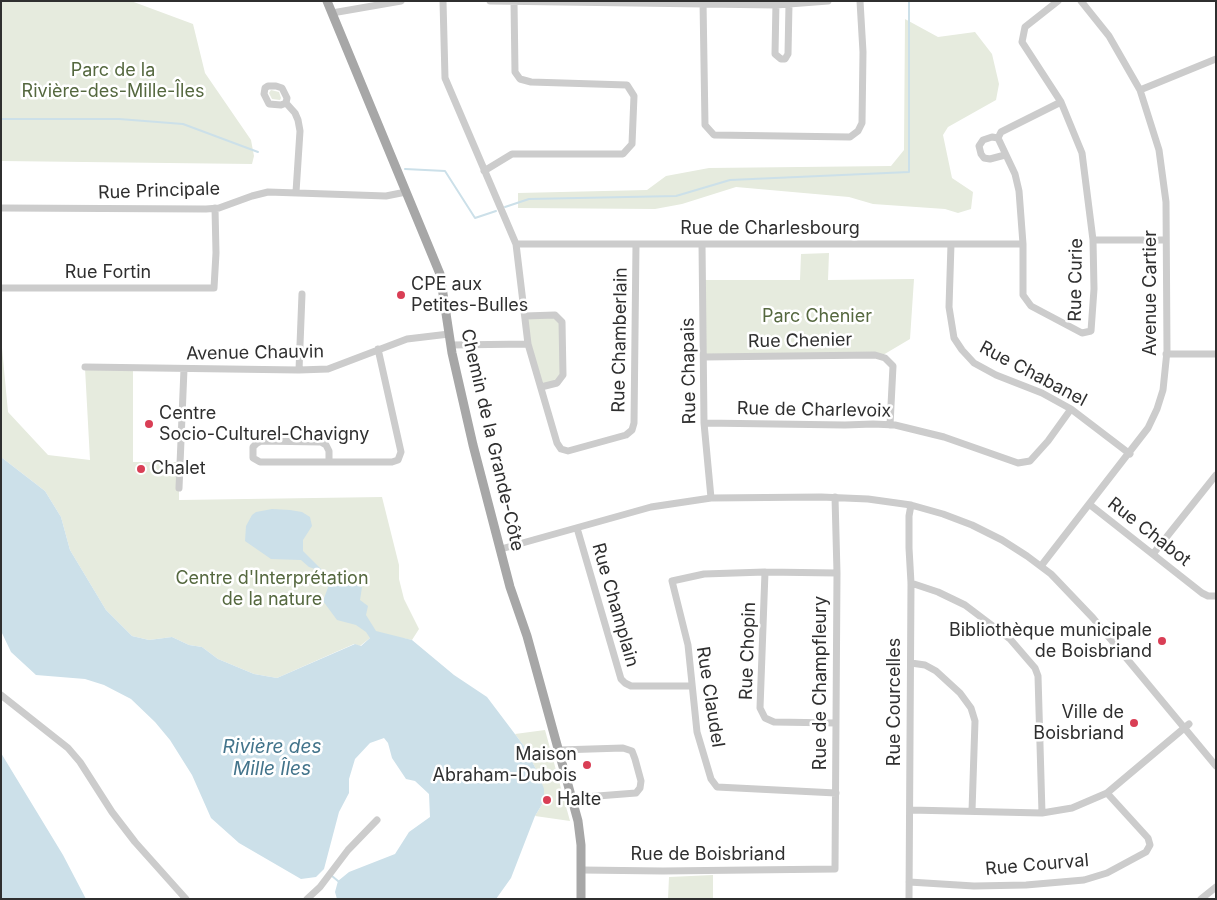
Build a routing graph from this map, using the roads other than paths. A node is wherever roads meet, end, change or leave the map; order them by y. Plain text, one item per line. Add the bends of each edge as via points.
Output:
1 (327, 1) edge
2 (401, 1) edge
3 (443, 1) edge
4 (490, 1) edge
5 (828, 1) edge
6 (860, 1) edge
7 (1058, 1) edge
8 (1080, 1) edge
9 (514, 2) edge
10 (526, 2) edge
11 (599, 2) edge
12 (613, 2) edge
13 (703, 3) edge
14 (776, 3) edge
15 (789, 4) junction
16 (332, 13) junction
17 (1216, 59) edge
18 (1140, 90) junction
19 (1061, 102) junction
20 (286, 103) dead end
21 (998, 138) junction
22 (1005, 155) junction
23 (484, 171) junction
24 (296, 192) junction
25 (406, 192) junction
26 (1, 208) edge
27 (215, 208) junction
28 (1093, 240) junction
29 (1166, 240) junction
30 (516, 244) junction
31 (636, 244) junction
32 (702, 244) junction
33 (951, 244) junction
34 (1023, 244) junction
35 (1, 288) edge
36 (302, 294) dead end
37 (526, 316) junction
38 (449, 334) junction
39 (528, 344) junction
40 (451, 345) junction
41 (378, 349) junction
42 (1166, 354) junction
43 (1216, 354) edge
44 (704, 357) junction
45 (85, 367) dead end
46 (184, 369) junction
47 (299, 370) junction
48 (541, 387) junction
49 (1071, 409) junction
50 (704, 422) junction
51 (890, 425) junction
52 (1130, 454) junction
53 (329, 462) junction
54 (1216, 475) edge
55 (179, 488) dead end
56 (834, 497) junction
57 (711, 498) junction
58 (1089, 504) junction
59 (912, 505) junction
60 (577, 528) junction
61 (501, 549) junction
62 (1152, 554) junction
63 (1041, 566) junction
64 (765, 572) junction
65 (837, 573) junction
66 (911, 583) junction
67 (1216, 596) edge
68 (911, 663) junction
69 (692, 686) junction
70 (1, 694) edge
71 (836, 723) junction
72 (1187, 726) junction
73 (559, 750) junction
74 (1216, 766) edge
75 (836, 793) junction
76 (1107, 793) junction
77 (572, 798) junction
78 (910, 810) junction
79 (972, 811) junction
80 (1042, 813) junction
81 (377, 820) dead end
82 (835, 869) joint
83 (582, 870) junction
84 (909, 882) junction
85 (1216, 887) edge
86 (186, 899) edge
87 (307, 899) edge
88 (582, 899) edge
89 (909, 899) edge
90 (1201, 899) edge

1 - 16 main road, Chemin de la Grande-Côte
2 - 16 street
3 - 23 street, Rue Chamberlain via 445,78
4 - 9 street
5 - 15 street
6 - 13 street via 862,123 850,137 714,135 705,125
7 - 19 street, Rue Curie via 1025,27 1022,42
8 - 18 street, Avenue Cartier via 1109,36
9 - 10 street
9 - 23 street via 515,72 520,79 627,85 634,96 632,144 623,154 512,154
10 - 11 street
11 - 12 street
12 - 13 street
13 - 14 street
14 - 15 street
14 - 15 street via 775,54 783,59 788,56
16 - 25 main road, Chemin de la Grande-Côte
17 - 18 street
18 - 29 street, Avenue Cartier via 1159,150 1166,202
19 - 21 street via 1001,132
19 - 28 street, Rue Curie via 1082,153
20 - 24 street via 295,113 300,128
21 - 22 street, Rue Curie
21 - 22 street via 983,140 979,146 980,154 990,159
22 - 34 street, Rue Curie via 1019,191
23 - 30 street, Rue Chamberlain
24 - 25 street, Rue Principale via 386,196
24 - 27 street, Rue Principale via 260,193
25 - 38 main road, Chemin de la Grande-Côte via 440,274
26 - 27 street, Rue Principale
27 - 35 street, Rue Fortin via 214,288
28 - 29 street
28 - 34 street, Rue Curie via 1091,331 1082,333 1031,306 1023,294
29 - 42 street, Avenue Cartier
30 - 31 street, Rue de Charlesbourg
30 - 37 street, Rue Chamberlain
31 - 32 street, Rue de Charlesbourg
31 - 48 street, Rue Chamberlain via 632,430 626,436 568,451 561,449
32 - 33 street, Rue de Charlesbourg
32 - 44 street, Rue Chapais
33 - 34 street, Rue de Charlesbourg
33 - 49 street, Rue Chabanel via 949,307 954,338 962,350 974,363 996,375 1042,393
36 - 47 street
37 - 39 street, Rue Chamberlain
37 - 48 street via 555,315 562,322 563,375 557,383
38 - 40 main road, Chemin de la Grande-Côte
38 - 41 street, Avenue Chauvin via 412,338
39 - 40 street
39 - 48 street, Rue Chamberlain
40 - 61 main road, Chemin de la Grande-Côte
41 - 47 street, Avenue Chauvin via 328,369
41 - 53 street via 400,459 393,462
42 - 43 street
42 - 52 street, Avenue Cartier via 1163,390 1157,409
44 - 50 street, Rue Chapais
44 - 51 street, Rue Chenier via 875,355 885,358 893,366
45 - 46 street, Avenue Chauvin
46 - 47 street, Avenue Chauvin
46 - 55 street
49 - 51 street, Rue de Charlevoix via 1030,462 1018,463 944,437
49 - 52 street, Rue Chabanel
50 - 51 street, Rue de Charlevoix
50 - 57 street, Rue Chapais
52 - 58 street, Avenue Cartier
53 - 53 street via 260,462 253,458 253,448 261,441 321,442 329,451
54 - 62 street
56 - 57 street
56 - 59 street
56 - 65 street, Rue de Champfleury
57 - 60 street via 651,507
58 - 62 street, Rue Chabot
58 - 63 street, Avenue Cartier
59 - 63 street via 983,530
59 - 66 street, Rue Courcelles via 909,516
60 - 61 street
60 - 69 street, Rue Champlain via 621,679 631,686
61 - 73 main road, Chemin de la Grande-Côte
62 - 67 street, Rue Chabot via 1202,593
63 - 72 street via 1084,608
64 - 65 street
64 - 69 street, Rue Claudel via 704,574 672,581 688,645
64 - 71 street, Rue Chopin via 760,708 764,718 774,722
65 - 71 street, Rue de Champfleury
66 - 68 street, Rue Courcelles
66 - 80 street via 965,605 1010,639 1035,668 1038,676
68 - 78 street, Rue Courcelles
68 - 79 street via 936,671 971,708 975,721
69 - 75 street, Rue Claudel via 697,732 711,779 717,788
70 - 86 street via 68,748 135,842
71 - 75 street, Rue de Champfleury
72 - 74 street
72 - 76 street
73 - 77 main road, Chemin de la Grande-Côte
73 - 77 street via 626,748 632,751 641,781 636,793
75 - 82 street, Rue de Champfleury
76 - 80 street via 1072,808
76 - 84 street, Rue Courval via 1148,838 1150,845 1146,852 1106,873 1084,880 1026,885
77 - 83 main road, Chemin de la Grande-Côte via 581,835
78 - 79 street
78 - 84 street, Rue Courcelles
79 - 80 street
81 - 87 street
82 - 83 street, Rue de Boisbriand
83 - 88 main road, Chemin de la Grande-Côte
84 - 89 street, Rue Courcelles
85 - 90 street

